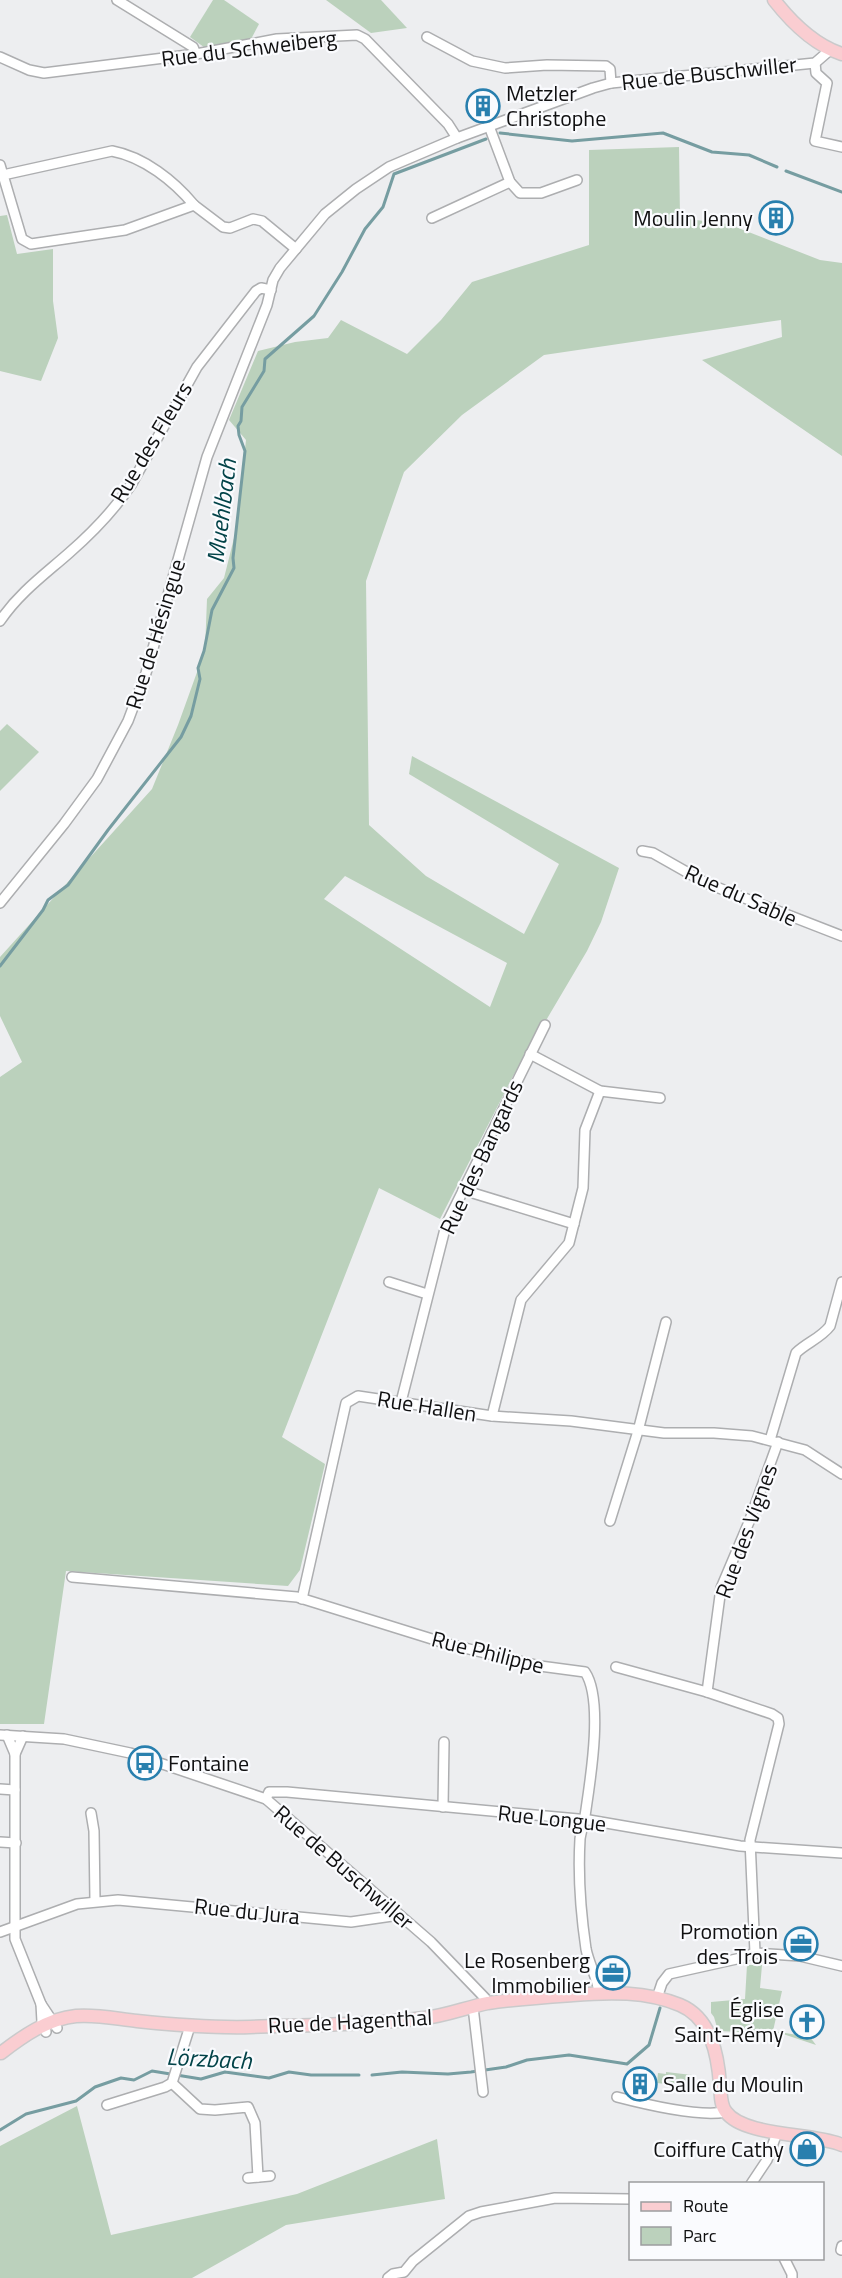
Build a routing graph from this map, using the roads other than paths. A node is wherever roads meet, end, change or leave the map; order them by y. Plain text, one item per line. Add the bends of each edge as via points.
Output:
1 (117, 0) edge
2 (774, 0) edge
3 (427, 37) dead end
4 (836, 52) edge
5 (196, 54) junction
6 (0, 57) edge
7 (815, 63) junction
8 (611, 83) junction
9 (489, 126) junction
10 (457, 138) junction
11 (842, 147) edge
12 (0, 165) edge
13 (3, 175) junction
14 (577, 180) dead end
15 (510, 182) junction
16 (194, 206) junction
17 (432, 218) dead end
18 (296, 249) junction
19 (271, 290) junction
20 (254, 336) joint
21 (0, 621) edge
22 (642, 851) dead end
23 (0, 903) edge
24 (842, 936) edge
25 (545, 1025) dead end
26 (530, 1054) junction
27 (600, 1091) junction
28 (660, 1098) dead end
29 (463, 1190) junction
30 (574, 1224) junction
31 (389, 1282) dead end
32 (842, 1282) edge
33 (427, 1294) junction
34 (666, 1322) dead end
35 (401, 1402) junction
36 (492, 1416) junction
37 (638, 1431) junction
38 (774, 1441) junction
39 (842, 1474) edge
40 (610, 1521) dead end
41 (72, 1577) dead end
42 (303, 1599) junction
43 (616, 1667) dead end
44 (707, 1692) junction
45 (4, 1735) edge
46 (23, 1736) junction
47 (444, 1742) dead end
48 (15, 1754) junction
49 (0, 1789) edge
50 (15, 1790) junction
51 (266, 1799) junction
52 (444, 1806) junction
53 (91, 1813) dead end
54 (585, 1820) junction
55 (0, 1842) edge
56 (16, 1843) junction
57 (750, 1846) junction
58 (842, 1853) edge
59 (95, 1901) junction
60 (399, 1915) junction
61 (15, 1926) junction
62 (0, 1932) edge
63 (755, 1953) junction
64 (842, 1966) edge
65 (599, 1992) junction
66 (657, 1998) junction
67 (486, 2003) junction
68 (473, 2007) junction
69 (190, 2026) junction
70 (50, 2027) junction
71 (0, 2053) edge
72 (172, 2083) junction
73 (483, 2092) dead end
74 (617, 2097) dead end
75 (107, 2104) dead end
76 (725, 2112) junction
77 (777, 2133) junction
78 (842, 2143) edge
79 (270, 2175) dead end
80 (752, 2182) edge
81 (629, 2199) edge
82 (785, 2260) edge
83 (405, 2275) edge
84 (388, 2278) edge
85 (792, 2278) edge

1 - 5 street via 193,47
2 - 4 main road via 805,34
3 - 8 street via 472,61 505,68 547,64 606,66
4 - 7 street, Rue de Buschwiller
5 - 6 street, Rue du Schweiberg via 44,73
5 - 10 street, Rue du Schweiberg via 277,39 357,35 448,124
7 - 8 street, Rue de Buschwiller
7 - 11 street via 816,73 827,83 815,141
8 - 9 street, Rue de Buschwiller
9 - 10 street, Rue de Buschwiller
9 - 15 street
10 - 18 street, Rue de Buschwiller via 389,167 356,189 325,214
12 - 13 street
13 - 16 street via 112,151 154,169
13 - 16 street via 22,239 31,244 125,230
14 - 15 street via 541,193 520,193
15 - 17 street
16 - 18 street via 230,228 253,219 262,221
18 - 19 street, Rue de Buschwiller via 277,272
19 - 20 street, Rue de Buschwiller
19 - 21 street, Rue des Fleurs via 256,291 202,359 122,497 78,545 20,595
20 - 23 street, Rue de Hésingue via 204,466 146,673 128,721 97,779
22 - 24 street, Rue du Sable via 653,853 706,883
25 - 26 street, Rue des Bangards
26 - 27 street
26 - 29 street, Rue des Bangards
27 - 28 street
27 - 30 street via 585,1130 583,1188
29 - 30 street
29 - 33 street, Rue des Bangards via 446,1225
30 - 36 street via 569,1243 521,1300
31 - 33 street
32 - 38 street, Rue des Vignes via 830,1326 796,1353
33 - 35 street, Rue des Bangards
34 - 37 street
35 - 36 street, Rue Hallen
35 - 42 street, Rue Hallen via 358,1396 346,1403
36 - 37 street, Rue Hallen via 571,1421
37 - 38 street, Rue Hallen via 730,1434
37 - 40 street
38 - 39 street, Rue Hallen via 805,1450
38 - 44 street, Rue des Vignes via 749,1522 721,1588
41 - 42 street, Rue Philippe
42 - 54 street, Rue Philippe via 448,1644 540,1666 585,1672 593,1693 594,1747
43 - 44 street
44 - 57 street via 778,1718
45 - 46 street, Rue de Buschwiller
45 - 48 street
46 - 48 street
46 - 51 street, Rue de Buschwiller via 64,1739 130,1753
47 - 52 street
48 - 50 street
49 - 50 street
50 - 56 street
51 - 52 street, Rue Longue via 269,1792 287,1792
51 - 60 street, Rue de Buschwiller
52 - 54 street, Rue Longue
53 - 59 street
54 - 57 street, Rue Longue
54 - 65 street, Rue Philippe via 580,1838 583,1926
55 - 56 street
56 - 61 street
57 - 58 street, Rue Longue
57 - 63 street
59 - 60 street, Rue du Jura via 129,1900 351,1922
59 - 61 street, Rue du Jura
60 - 67 street, Rue de Buschwiller via 447,1957
61 - 62 street, Rue du Jura
61 - 70 street via 17,1947
63 - 64 street via 800,1956
63 - 66 street via 669,1974
65 - 66 main road, Rue de Hagenthal
65 - 67 main road, Rue de Hagenthal
66 - 76 main road, Rue de Hagenthal via 689,2010 709,2033 718,2058
67 - 68 main road, Rue de Hagenthal
68 - 69 main road, Rue de Hagenthal via 406,2020
68 - 73 street
69 - 70 main road, Rue de Hagenthal via 97,2018
69 - 72 street
70 - 71 main road, Rue de Hagenthal
72 - 75 street
72 - 79 street via 200,2109 248,2107 255,2123 253,2177
74 - 76 street via 686,2110
76 - 77 main road via 739,2121
77 - 78 main road
77 - 80 street via 767,2160
81 - 83 street via 555,2198 469,2216 413,2261
82 - 85 street
83 - 84 street via 393,2274

